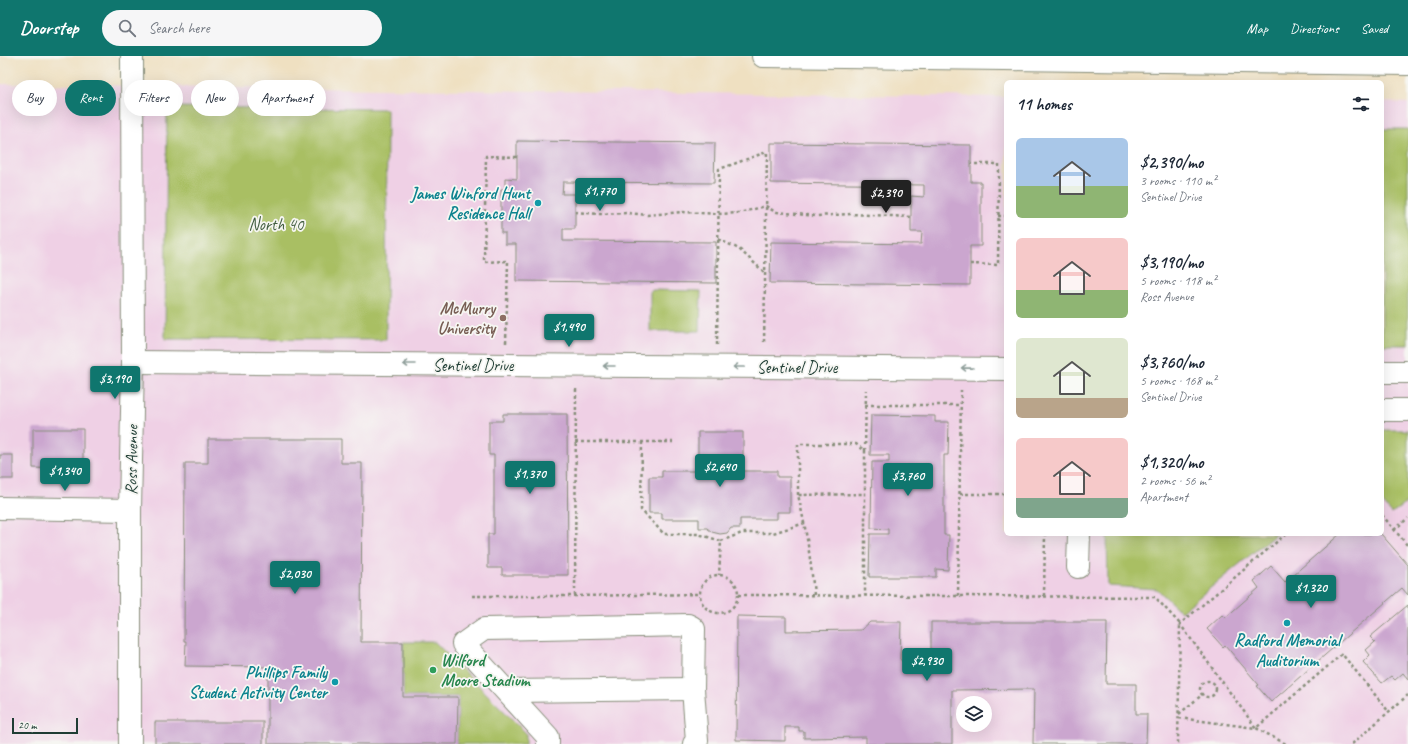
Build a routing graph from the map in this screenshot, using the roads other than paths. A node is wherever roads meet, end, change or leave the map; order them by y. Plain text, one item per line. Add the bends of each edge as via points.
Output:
1 (132, 56) edge
2 (763, 56) edge
3 (870, 57) edge
4 (1197, 58) edge
5 (1408, 64) edge
6 (133, 362) junction
7 (1004, 369) edge
8 (1384, 372) edge
9 (1408, 372) edge
10 (1384, 410) edge
11 (1408, 410) edge
12 (0, 508) edge
13 (130, 510) junction
14 (1079, 536) edge
15 (1078, 567) dead end
16 (693, 688) junction
17 (507, 692) junction
18 (130, 744) edge
19 (548, 744) edge
20 (694, 744) edge

1 - 6 street, Ross Avenue
2 - 3 street
3 - 4 street
4 - 5 street
7 -> 6 street, Sentinel Drive
6 - 13 street, Ross Avenue
8 - 9 street
10 - 11 street
12 - 13 street
13 - 18 street, Ross Avenue
14 - 15 street
16 - 17 street
16 - 17 street via 694,629 688,625 484,629 463,644
16 - 20 street via 696,741
17 - 19 street via 548,737

